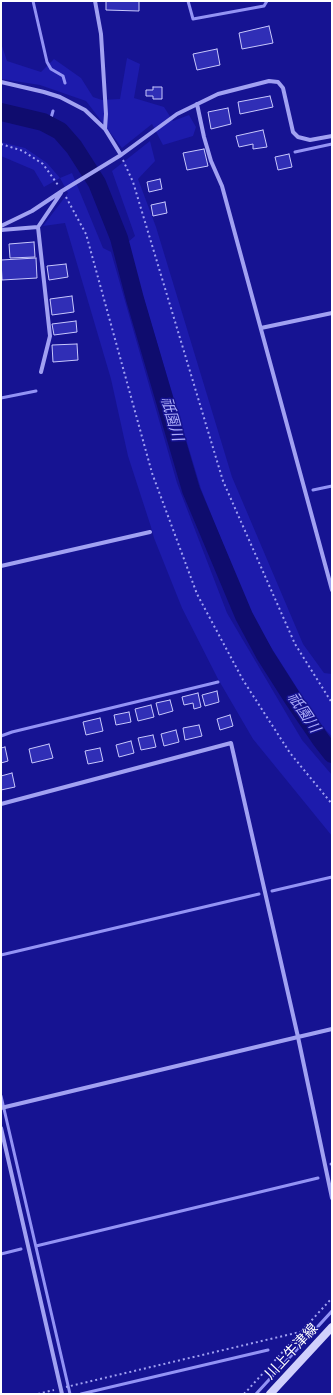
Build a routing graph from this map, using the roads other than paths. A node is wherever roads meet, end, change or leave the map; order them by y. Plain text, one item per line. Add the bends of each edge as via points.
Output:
1 (95, 1) edge
2 (1, 82) edge
3 (197, 104) junction
4 (105, 129) junction
5 (332, 136) edge
6 (121, 156) junction
7 (62, 190) junction
8 (1, 226) edge
9 (38, 227) junction
10 (1, 230) edge
11 (332, 313) edge
12 (261, 328) junction
13 (40, 372) dead end
14 (150, 532) dead end
15 (1, 566) edge
16 (332, 590) edge
17 (1, 804) edge
18 (332, 1029) edge
19 (298, 1037) junction
20 (1, 1108) edge
21 (1, 1128) edge
22 (332, 1198) edge
23 (332, 1327) edge
24 (62, 1394) edge
25 (270, 1394) edge

1 - 4 street via 101,34
2 - 4 street via 60,97 85,110
3 - 5 street via 218,94 269,81 278,82 282,88 293,132 298,137 310,140
3 - 6 street via 177,114
3 - 12 street via 204,137 222,186
4 - 6 street
6 - 7 street
7 - 8 street via 32,211
7 - 9 street
9 - 10 street
9 - 13 street via 50,336
11 - 12 street
12 - 16 street
14 - 15 street
17 - 19 street via 231,743
18 - 19 street
19 - 20 street
19 - 22 street
21 - 24 street
23 - 25 main road, 川上牛津線

